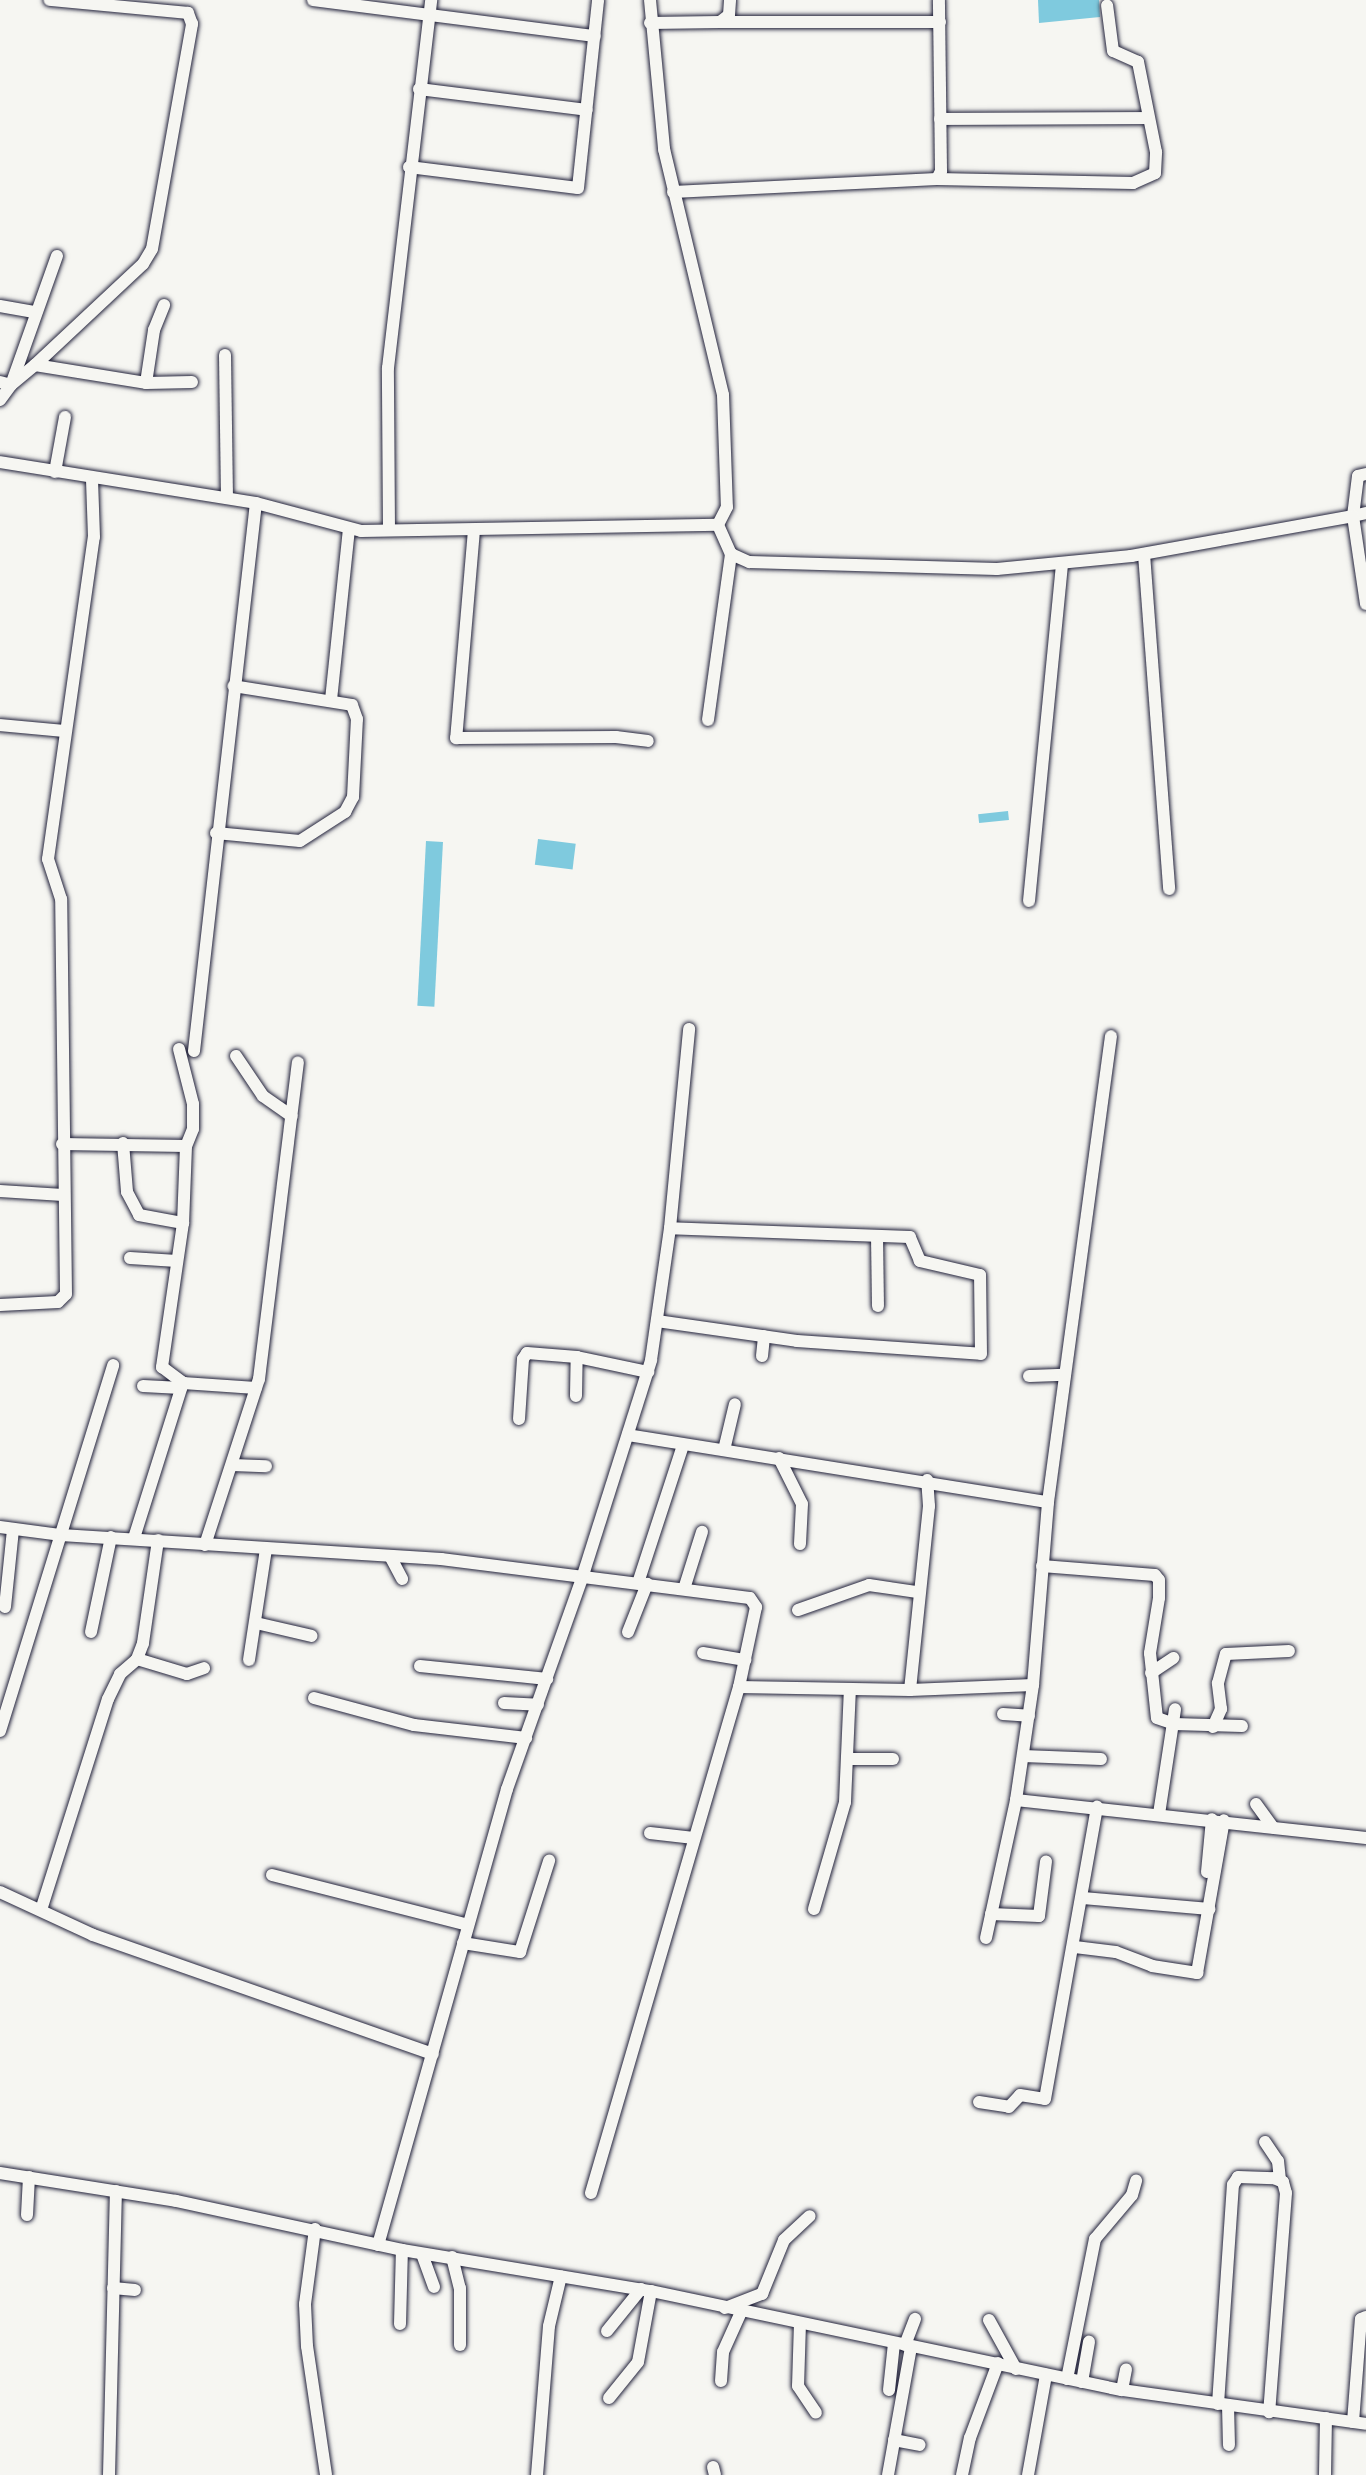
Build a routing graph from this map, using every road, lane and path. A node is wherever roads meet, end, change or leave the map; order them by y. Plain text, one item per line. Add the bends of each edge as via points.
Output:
1 (50, 0) edge
2 (313, 0) edge
3 (431, 0) edge
4 (598, 0) edge
5 (650, 0) edge
6 (730, 0) edge
7 (939, 0) edge
8 (1107, 5) dead end
9 (429, 17) junction
10 (720, 22) junction
11 (940, 22) junction
12 (650, 23) junction
13 (675, 23) junction
14 (595, 36) junction
15 (655, 54) junction
16 (419, 89) junction
17 (587, 110) junction
18 (1148, 118) junction
19 (940, 119) junction
20 (409, 167) junction
21 (937, 179) junction
22 (673, 192) junction
23 (57, 256) dead end
24 (164, 305) dead end
25 (0, 306) edge
26 (35, 312) junction
27 (225, 355) dead end
28 (35, 365) junction
29 (192, 382) dead end
30 (146, 383) junction
31 (6, 384) edge
32 (0, 400) edge
33 (65, 417) dead end
34 (0, 462) edge
35 (55, 472) junction
36 (1366, 474) edge
37 (92, 479) junction
38 (227, 498) junction
39 (256, 503) junction
40 (1366, 513) edge
41 (1353, 516) junction
42 (718, 525) junction
43 (349, 530) junction
44 (389, 530) junction
45 (474, 530) junction
46 (731, 554) junction
47 (1144, 554) junction
48 (1062, 565) junction
49 (1366, 604) edge
50 (234, 686) junction
51 (331, 700) junction
52 (708, 720) dead end
53 (0, 725) edge
54 (64, 731) junction
55 (648, 741) dead end
56 (216, 833) junction
57 (1169, 889) dead end
58 (1029, 901) dead end
59 (689, 1029) dead end
60 (1111, 1036) dead end
61 (179, 1049) dead end
62 (194, 1051) dead end
63 (236, 1056) dead end
64 (298, 1062) dead end
65 (292, 1116) junction
66 (123, 1143) junction
67 (62, 1144) junction
68 (186, 1146) junction
69 (0, 1191) edge
70 (63, 1195) junction
71 (183, 1223) junction
72 (670, 1228) junction
73 (877, 1236) junction
74 (130, 1258) dead end
75 (177, 1261) junction
76 (0, 1305) edge
77 (878, 1306) dead end
78 (657, 1321) junction
79 (764, 1336) junction
80 (762, 1356) dead end
81 (578, 1357) junction
82 (113, 1365) dead end
83 (648, 1372) junction
84 (1065, 1375) junction
85 (1029, 1376) dead end
86 (182, 1385) junction
87 (143, 1386) dead end
88 (256, 1388) junction
89 (576, 1396) dead end
90 (735, 1404) dead end
91 (519, 1419) dead end
92 (628, 1435) junction
93 (682, 1445) junction
94 (724, 1450) junction
95 (779, 1458) junction
96 (232, 1465) junction
97 (266, 1466) dead end
98 (927, 1480) junction
99 (1048, 1502) junction
100 (7, 1528) edge
101 (702, 1532) dead end
102 (61, 1535) junction
103 (111, 1537) junction
104 (134, 1538) junction
105 (158, 1540) junction
106 (800, 1544) dead end
107 (205, 1545) junction
108 (266, 1549) junction
109 (390, 1556) junction
110 (1042, 1566) junction
111 (583, 1575) junction
112 (402, 1579) dead end
113 (642, 1583) junction
114 (832, 1584) dead end
115 (684, 1589) junction
116 (852, 1590) junction
117 (917, 1592) junction
118 (5, 1607) dead end
119 (798, 1610) dead end
120 (256, 1623) junction
121 (91, 1632) dead end
122 (628, 1632) dead end
123 (312, 1636) dead end
124 (1289, 1651) dead end
125 (703, 1653) dead end
126 (1172, 1658) dead end
127 (137, 1660) junction
128 (249, 1660) dead end
129 (744, 1660) junction
130 (420, 1665) dead end
131 (204, 1668) dead end
132 (1151, 1674) junction
133 (547, 1679) junction
134 (1033, 1685) junction
135 (738, 1687) junction
136 (850, 1689) junction
137 (909, 1690) junction
138 (314, 1698) dead end
139 (504, 1703) dead end
140 (538, 1705) junction
141 (1175, 1709) dead end
142 (1003, 1714) dead end
143 (1028, 1716) junction
144 (1174, 1724) junction
145 (1242, 1726) dead end
146 (1213, 1727) junction
147 (0, 1731) edge
148 (526, 1738) junction
149 (1023, 1756) junction
150 (848, 1759) junction
151 (893, 1759) dead end
152 (1101, 1759) dead end
153 (1016, 1800) junction
154 (1256, 1804) dead end
155 (1097, 1807) junction
156 (1159, 1814) junction
157 (1218, 1820) junction
158 (1273, 1827) junction
159 (650, 1833) dead end
160 (694, 1838) junction
161 (1366, 1838) edge
162 (550, 1861) dead end
163 (1046, 1861) dead end
164 (1207, 1872) dead end
165 (272, 1875) dead end
166 (0, 1892) edge
167 (1083, 1898) junction
168 (814, 1909) dead end
169 (1210, 1909) junction
170 (41, 1910) junction
171 (991, 1914) junction
172 (468, 1925) junction
173 (986, 1938) dead end
174 (463, 1943) junction
175 (1075, 1947) junction
176 (433, 2054) junction
177 (979, 2102) dead end
178 (1265, 2142) dead end
179 (0, 2173) edge
180 (29, 2178) junction
181 (1280, 2179) junction
182 (1136, 2181) dead end
183 (116, 2191) junction
184 (590, 2193) dead end
185 (27, 2215) dead end
186 (810, 2216) dead end
187 (315, 2229) junction
188 (378, 2245) junction
189 (402, 2250) junction
190 (422, 2254) junction
191 (452, 2257) junction
192 (561, 2276) junction
193 (434, 2287) dead end
194 (113, 2288) junction
195 (135, 2290) dead end
196 (646, 2290) junction
197 (725, 2308) junction
198 (742, 2310) junction
199 (1366, 2317) edge
200 (915, 2319) dead end
201 (989, 2320) dead end
202 (800, 2323) junction
203 (400, 2324) dead end
204 (607, 2332) dead end
205 (1089, 2342) dead end
206 (904, 2345) junction
207 (460, 2346) dead end
208 (998, 2363) junction
209 (1126, 2369) dead end
210 (1016, 2370) junction
211 (1046, 2375) junction
212 (1067, 2379) junction
213 (721, 2381) dead end
214 (1082, 2382) junction
215 (889, 2390) dead end
216 (1122, 2390) junction
217 (609, 2398) dead end
218 (1223, 2405) junction
219 (1269, 2412) junction
220 (816, 2413) dead end
221 (1326, 2418) junction
222 (1359, 2423) edge
223 (894, 2440) junction
224 (920, 2445) dead end
225 (1229, 2445) dead end
226 (109, 2475) edge
227 (326, 2475) edge
228 (537, 2475) edge
229 (888, 2475) edge
230 (962, 2475) edge
231 (1028, 2475) edge
232 (1325, 2475) edge

1 - 28 street via 188,13 192,24 152,249 143,264
2 - 9 street
3 - 9 street
4 - 14 street
5 - 12 street
6 - 10 street via 729,15
7 - 11 street
8 - 18 street via 1113,51 1138,62
9 - 14 street
9 - 16 street
10 - 11 street
10 - 13 street
11 - 19 street
12 - 13 street
12 - 15 street
13 - 15 street via 659,40
14 - 17 street
15 - 22 street via 658,111
16 - 17 street
16 - 20 street
17 - 20 street via 579,188
18 - 19 street
18 - 21 street via 1156,166 1147,181
19 - 21 street
20 - 44 street via 388,368
21 - 22 street
22 - 42 street via 701,288 723,395 727,507
23 - 26 street
24 - 30 street via 154,330
25 - 26 street
26 - 31 street
27 - 38 street
28 - 30 street
28 - 31 street
29 - 30 street
31 - 32 street
33 - 35 street
34 - 35 street
35 - 37 street
36 - 41 street via 1358,476
37 - 38 street
37 - 54 street via 94,537
38 - 39 street
39 - 43 street via 324,518
39 - 50 street
40 - 41 street
41 - 47 street
41 - 49 street
42 - 45 street
42 - 46 street
43 - 44 street
43 - 51 street
44 - 45 street
45 - 55 street via 456,738
46 - 48 street via 749,562 844,567
46 - 52 street
47 - 48 street
47 - 57 street
48 - 58 street
50 - 51 street
50 - 56 street
51 - 56 street via 352,705 357,719 353,797 345,812 300,841
53 - 54 street
54 - 67 street via 48,859 61,899
56 - 62 street
59 - 72 street
60 - 84 street
61 - 68 street via 193,1104 193,1129
63 - 65 street via 263,1096
64 - 65 street
65 - 88 street
66 - 67 street
66 - 68 street
66 - 71 street via 127,1192 139,1215
67 - 70 street
68 - 71 street
69 - 70 street
70 - 76 street via 65,1298
71 - 75 street
72 - 73 street
72 - 78 street
73 - 77 street
73 - 79 street via 910,1237 920,1261 979,1274 980,1355
74 - 75 street
75 - 86 street via 162,1367
78 - 79 street
78 - 83 street
79 - 80 street
81 - 83 street
81 - 89 street
81 - 91 street via 527,1353
82 - 102 street
83 - 92 street
84 - 85 street
84 - 99 street
86 - 87 street
86 - 88 street
86 - 104 street
88 - 96 street
90 - 94 street
92 - 93 street
92 - 111 street
93 - 94 street
93 - 113 street
94 - 95 street
95 - 98 street
95 - 106 street via 802,1504
96 - 97 street
96 - 107 street
98 - 99 street
98 - 117 street via 928,1514
99 - 110 street
100 - 102 street
100 - 118 street
101 - 115 street
102 - 103 street
102 - 147 street
103 - 104 street
103 - 121 street
104 - 105 street
105 - 107 street
105 - 127 street
107 - 108 street
108 - 109 street
108 - 120 street
109 - 111 street
109 - 112 street
110 - 132 street via 1155,1575 1159,1598
110 - 134 street
111 - 113 street
111 - 133 street
113 - 115 street
113 - 122 street
114 - 116 street
115 - 129 street via 753,1600 756,1607
116 - 117 street via 869,1586
116 - 119 street
117 - 137 street via 920,1603
120 - 123 street
120 - 128 street
124 - 146 street via 1227,1654 1218,1683 1221,1709
125 - 129 street
126 - 132 street
127 - 131 street via 187,1674
127 - 170 street via 120,1674 108,1699
129 - 135 street
130 - 133 street
132 - 144 street via 1157,1718
133 - 140 street
134 - 137 street
134 - 143 street
135 - 136 street
135 - 160 street
136 - 137 street
136 - 150 street
138 - 148 street via 414,1725
139 - 140 street
140 - 148 street
141 - 144 street
142 - 143 street
143 - 149 street
144 - 146 street
144 - 156 street
145 - 146 street
148 - 172 street
149 - 152 street
149 - 153 street
150 - 151 street
150 - 168 street via 845,1802
153 - 155 street
153 - 171 street
154 - 158 street
155 - 156 street
155 - 167 street
156 - 157 street
157 - 158 street
157 - 164 street
157 - 169 street
158 - 161 street
159 - 160 street
160 - 184 street
162 - 174 street via 520,1952
163 - 171 street via 1039,1916
165 - 172 street
166 - 170 street
167 - 169 street
167 - 175 street
169 - 175 street via 1197,1973 1152,1966 1116,1952
170 - 176 street via 93,1935
171 - 173 street
172 - 174 street
174 - 176 street
175 - 177 street via 1045,2100 1021,2095 1011,2107
176 - 188 street
178 - 181 street via 1278,2161
179 - 180 street
180 - 183 street
180 - 185 street
181 - 218 street via 1238,2177 1233,2185
181 - 219 street via 1286,2193
182 - 212 street via 1126,2203 1095,2239
183 - 187 street
183 - 194 street
186 - 197 street via 783,2240 762,2294
187 - 188 street
187 - 227 street via 306,2304 307,2346
188 - 189 street
189 - 190 street
189 - 203 street
190 - 191 street
190 - 193 street
191 - 192 street
191 - 207 street via 460,2288
192 - 196 street
192 - 228 street via 549,2326
194 - 195 street
194 - 226 street
196 - 197 street
196 - 204 street
196 - 217 street via 638,2362
197 - 198 street
198 - 202 street
198 - 213 street via 723,2352
199 - 222 street via 1361,2319
200 - 206 street
201 - 210 street
202 - 206 street
202 - 220 street via 798,2386
205 - 214 street
206 - 208 street
206 - 215 street
206 - 223 street
208 - 210 street
208 - 230 street via 970,2438
209 - 216 street
210 - 211 street
211 - 212 street
211 - 231 street
212 - 214 street
214 - 216 street
216 - 218 street
218 - 219 street
218 - 225 street
219 - 221 street
221 - 222 street
221 - 232 street
223 - 224 street
223 - 229 street

